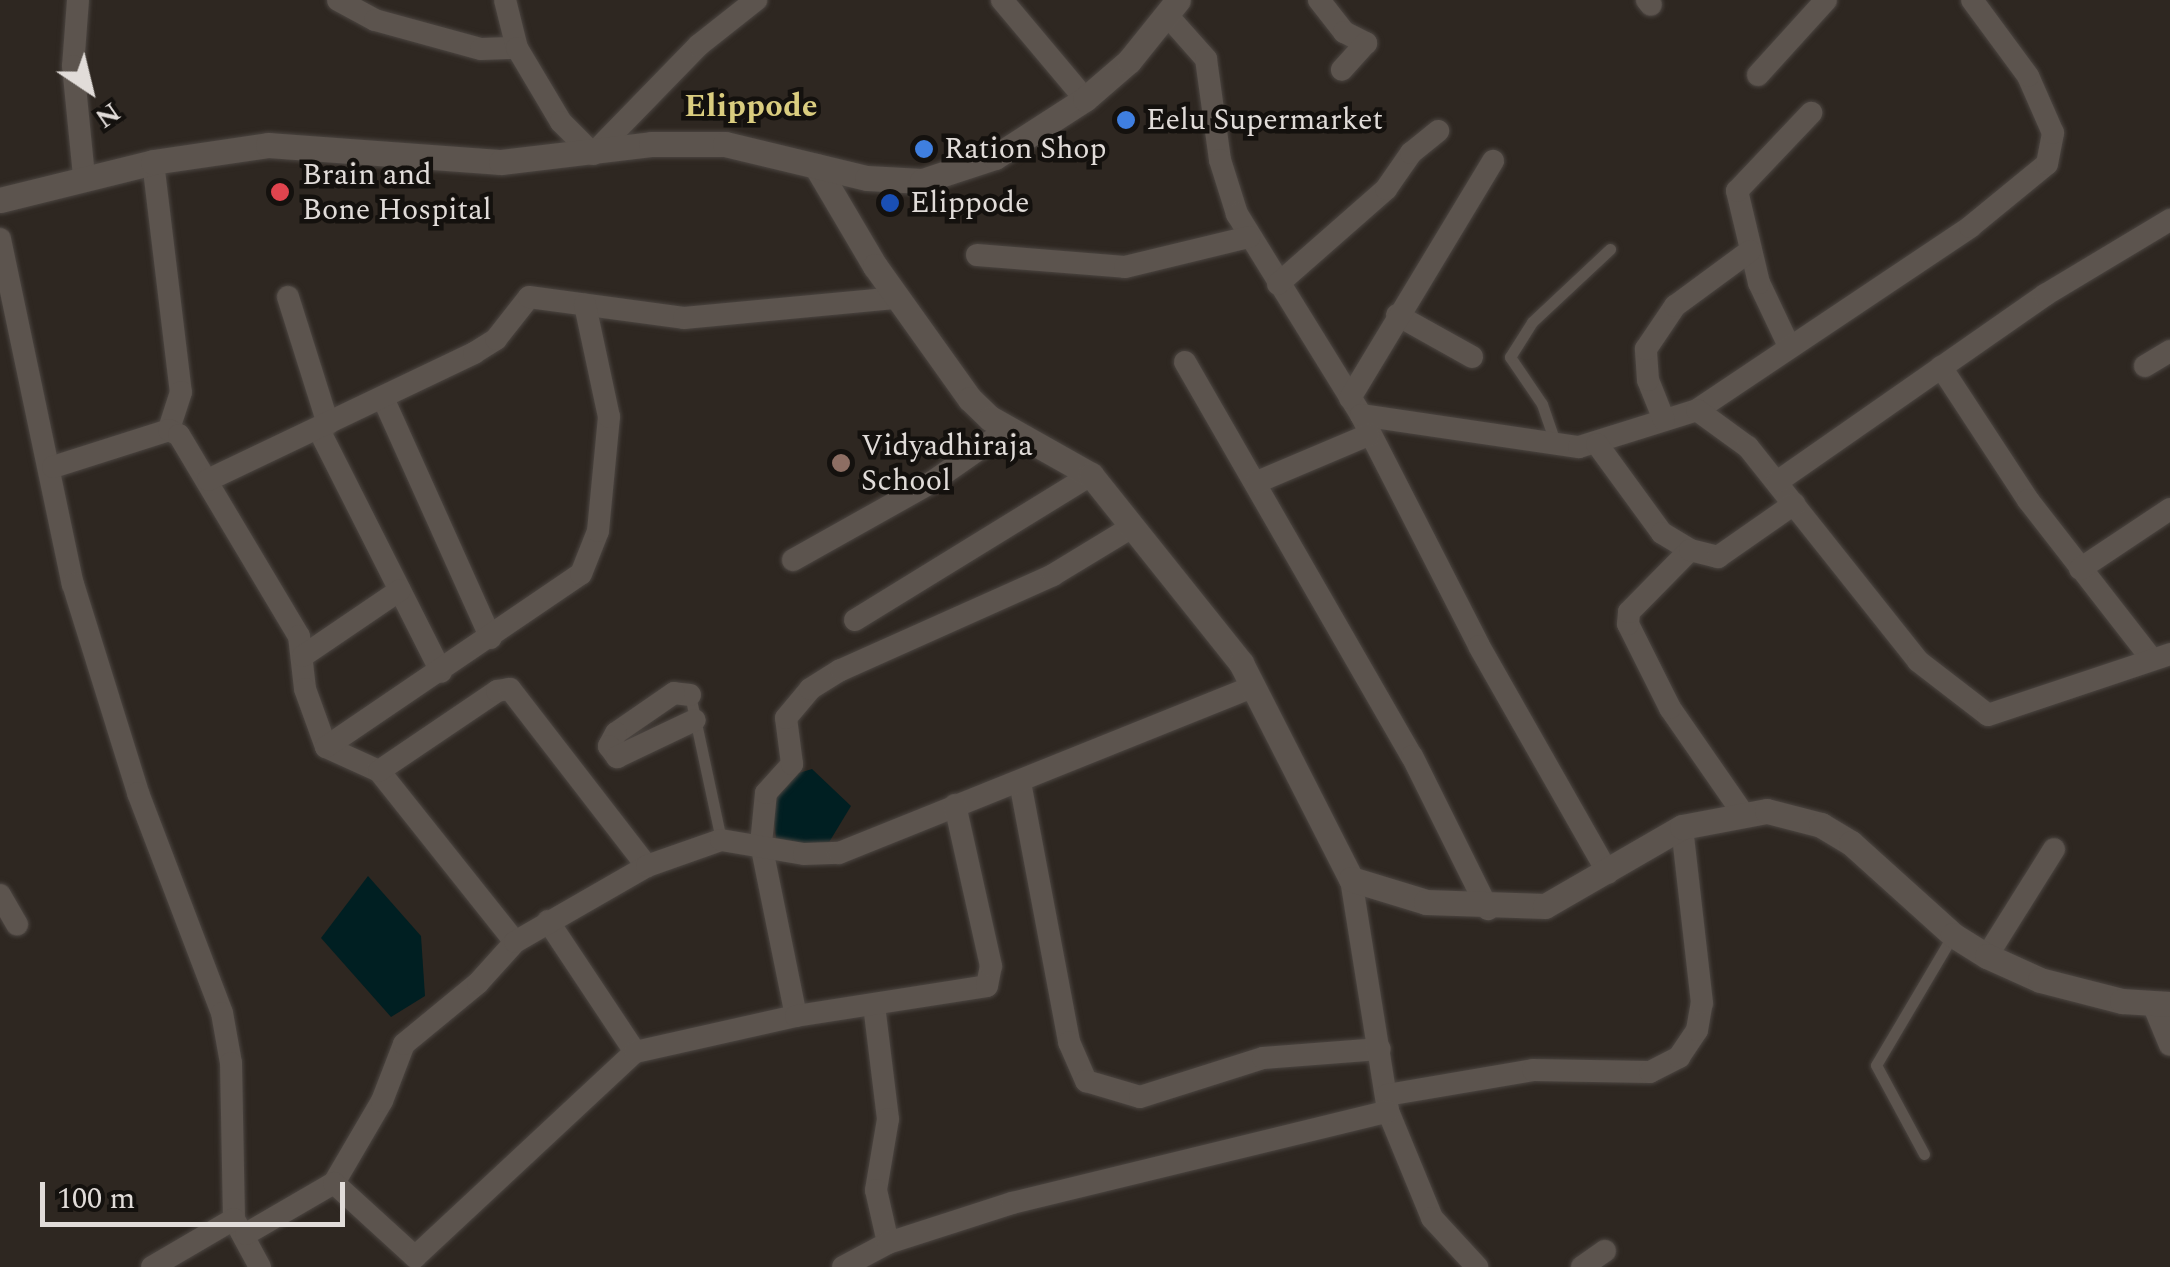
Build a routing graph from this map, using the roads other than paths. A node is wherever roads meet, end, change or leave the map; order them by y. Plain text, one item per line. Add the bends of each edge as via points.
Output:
1 (78, 0) edge
2 (338, 0) edge
3 (505, 0) edge
4 (756, 0) edge
5 (1002, 0) edge
6 (1319, 0) edge
7 (1826, 0) edge
8 (1972, 0) edge
9 (1172, 8) edge
10 (518, 48) junction
11 (1342, 70) dead end
12 (1758, 75) dead end
13 (1086, 99) junction
14 (1811, 113) dead end
15 (1438, 131) dead end
16 (593, 154) junction
17 (1493, 160) dead end
18 (154, 162) junction
19 (816, 166) junction
20 (84, 177) junction
21 (867, 178) junction
22 (0, 200) edge
23 (843, 213) junction
24 (2170, 220) edge
25 (1249, 236) junction
26 (0, 239) edge
27 (1610, 249) dead end
28 (1750, 251) junction
29 (977, 255) dead end
30 (1278, 284) junction
31 (288, 297) dead end
32 (897, 298) junction
33 (586, 305) junction
34 (1397, 315) junction
35 (1788, 344) junction
36 (2170, 351) edge
37 (1472, 357) dead end
38 (1185, 362) dead end
39 (2146, 366) dead end
40 (1941, 367) junction
41 (383, 398) junction
42 (1698, 410) junction
43 (1359, 416) junction
44 (1664, 420) junction
45 (323, 426) junction
46 (1008, 428) junction
47 (169, 430) junction
48 (1555, 444) junction
49 (1596, 444) junction
50 (52, 467) junction
51 (1090, 475) junction
52 (208, 480) junction
53 (1258, 482) junction
54 (1777, 482) junction
55 (1794, 504) junction
56 (2170, 509) edge
57 (1132, 527) junction
58 (1690, 550) junction
59 (793, 560) dead end
60 (2080, 569) junction
61 (400, 590) junction
62 (854, 620) dead end
63 (491, 638) junction
64 (303, 656) junction
65 (2161, 656) edge
66 (441, 672) junction
67 (1254, 686) junction
68 (690, 694) joint
69 (695, 720) junction
70 (326, 746) junction
71 (379, 771) junction
72 (1020, 782) junction
73 (956, 804) junction
74 (1742, 812) junction
75 (1682, 828) junction
76 (721, 840) junction
77 (761, 844) junction
78 (2054, 850) dead end
79 (647, 866) junction
80 (1608, 873) junction
81 (1351, 879) junction
82 (0, 895) edge
83 (1488, 908) junction
84 (548, 920) junction
85 (18, 924) dead end
86 (1953, 935) junction
87 (515, 942) junction
88 (1987, 956) junction
89 (2161, 1004) edge
90 (874, 1005) junction
91 (796, 1016) junction
92 (2170, 1045) edge
93 (1380, 1049) junction
94 (635, 1052) junction
95 (1387, 1103) junction
96 (1924, 1154) dead end
97 (334, 1183) junction
98 (240, 1226) junction
99 (888, 1243) junction
100 (1604, 1251) dead end
101 (152, 1267) edge
102 (260, 1267) edge
103 (843, 1267) edge
104 (1477, 1267) edge
105 (1582, 1267) edge

1 - 20 street via 72,66
2 - 10 street via 375,20 480,50
3 - 10 street
4 - 16 street via 685,58
5 - 13 street
6 - 11 street via 1344,32 1366,43
7 - 12 street
8 - 35 street via 2028,76 2053,133 2046,164 1942,246
9 - 13 street
9 - 25 street via 1206,60 1220,160
10 - 16 street via 561,122
13 - 21 street via 995,158 956,173 922,180
14 - 28 street via 1736,191
15 - 30 street via 1386,190
16 - 18 street via 501,162 268,144
16 - 19 street via 650,144 725,144
17 - 34 street
18 - 20 street
18 - 47 street via 181,392
19 - 21 street
19 - 23 street
20 - 22 street
21 - 23 street
23 - 32 street
24 - 40 street
25 - 29 street via 1125,266
25 - 30 street
26 - 50 street
27 - 48 lane via 1532,322 1510,357 1542,404
28 - 35 street
28 - 44 street via 1687,294 1646,349 1648,380
30 - 43 street
31 - 45 street
32 - 33 street via 684,318
32 - 46 street via 970,399
33 - 41 street via 529,296 496,339
33 - 63 street via 610,418 598,531 580,574
34 - 37 street
34 - 43 street
35 - 42 street
36 - 39 street
38 - 53 street
40 - 54 street
40 - 60 street
41 - 45 street
41 - 63 street
42 - 44 street
42 - 54 street via 1734,432
43 - 48 street
43 - 53 street
43 - 80 street
44 - 49 street
45 - 52 street
45 - 61 street
46 - 51 street
46 - 59 street via 932,482
47 - 50 street
47 - 52 street
48 - 49 street
49 - 58 street via 1662,533
50 - 98 street via 73,584 112,710 222,1012
51 - 57 street
51 - 62 street
52 - 64 street via 299,636
53 - 83 street via 1412,756
54 - 55 street
55 - 58 street via 1718,557
55 - 65 street via 1918,661 1946,689 1988,714
56 - 60 street
57 - 67 street
57 - 77 street via 1053,575 810,690 784,724 792,764 766,792
58 - 74 street via 1638,598 1628,624 1670,708
60 - 65 street
61 - 64 street
61 - 66 street
63 - 66 street
64 - 70 street via 312,718
66 - 70 street
67 - 72 street
67 - 81 street
68 - 69 lane
68 - 69 street via 674,693 616,733 609,746 617,757
69 - 76 lane
70 - 71 street
71 - 79 street via 497,691 510,689
71 - 87 street
72 - 73 street
72 - 93 street via 1069,1042 1086,1081 1140,1098 1263,1058
73 - 77 street via 839,853 804,854
73 - 90 street via 990,980 977,989
74 - 75 street
74 - 86 street via 1792,816 1852,843
75 - 80 street
75 - 95 street via 1702,1003 1697,1030 1679,1056 1650,1072 1533,1070
76 - 77 street
76 - 79 street
77 - 91 street
78 - 88 street
79 - 84 street
80 - 83 street via 1545,906
81 - 83 street via 1426,902
81 - 93 street
82 - 85 street
84 - 87 street
84 - 94 street
86 - 88 street
86 - 96 lane via 1876,1064
87 - 97 street via 478,983 404,1044 382,1100
88 - 89 street via 2040,980
89 - 92 street
90 - 91 street
90 - 99 street via 888,1119 876,1190
91 - 94 street
93 - 95 street
94 - 97 street via 415,1257
95 - 99 street via 1012,1202
95 - 104 street via 1432,1218
97 - 98 street
98 - 101 street
98 - 102 street
99 - 103 street
100 - 105 street

